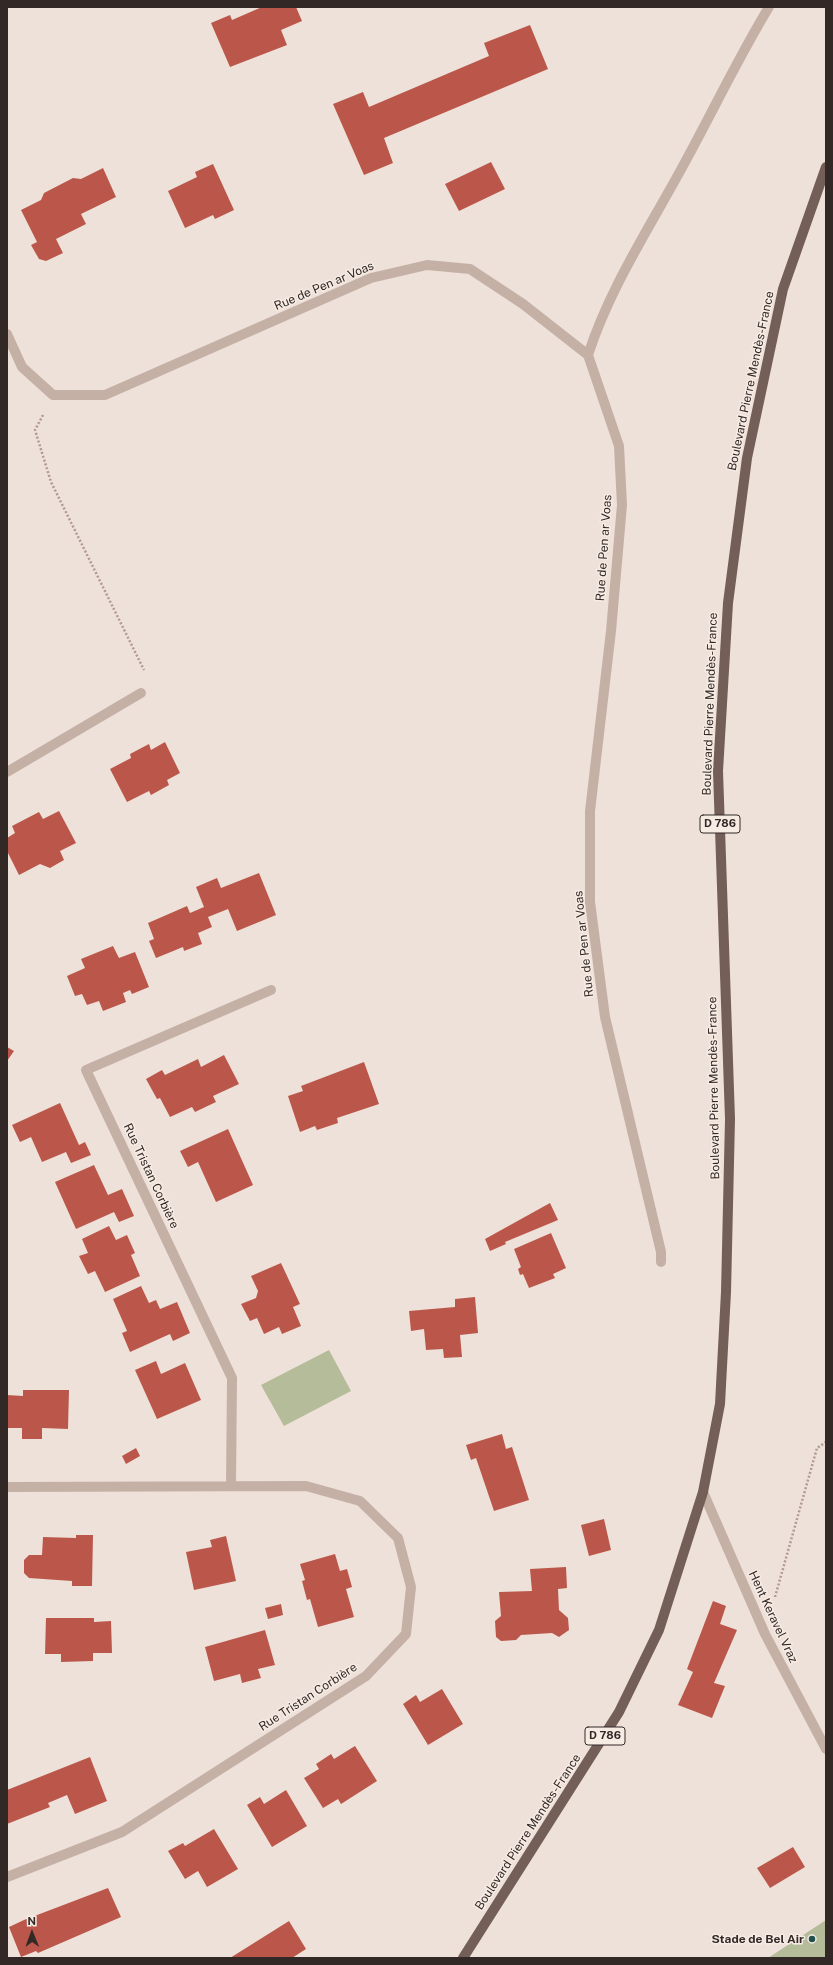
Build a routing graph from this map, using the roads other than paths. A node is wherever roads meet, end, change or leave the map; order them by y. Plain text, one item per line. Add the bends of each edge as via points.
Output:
1 (769, 7) edge
2 (826, 167) edge
3 (7, 334) edge
4 (588, 355) junction
5 (141, 693) road end
6 (7, 772) edge
7 (271, 990) dead end
8 (661, 1262) dead end
9 (231, 1485) junction
10 (7, 1487) edge
11 (703, 1492) junction
12 (826, 1749) edge
13 (7, 1877) edge
14 (463, 1958) edge

1 - 4 street via 626,267 599,322
2 - 11 main road, Boulevard Pierre Mendès-France / D 786 via 783,289 747,458 728,602 718,771 730,1119 726,1292 720,1404
3 - 4 street, Rue de Pen ar Voas via 22,367 53,395 105,395 371,278 427,265 470,269 523,304
4 - 8 street, Rue de Pen ar Voas via 619,446 622,505 590,811 590,902 605,1017 661,1252
5 - 6 street
7 - 9 street, Rue Tristan Corbière via 86,1070 232,1378
9 - 10 street, Rue Tristan Corbière
9 - 13 street, Rue Tristan Corbière via 306,1486 360,1501 398,1538 411,1587 406,1634 366,1676 122,1832
11 - 12 street, Hent Keravel Vraz via 765,1634
11 - 14 main road, Boulevard Pierre Mendès-France / D 786 via 659,1630 620,1712

